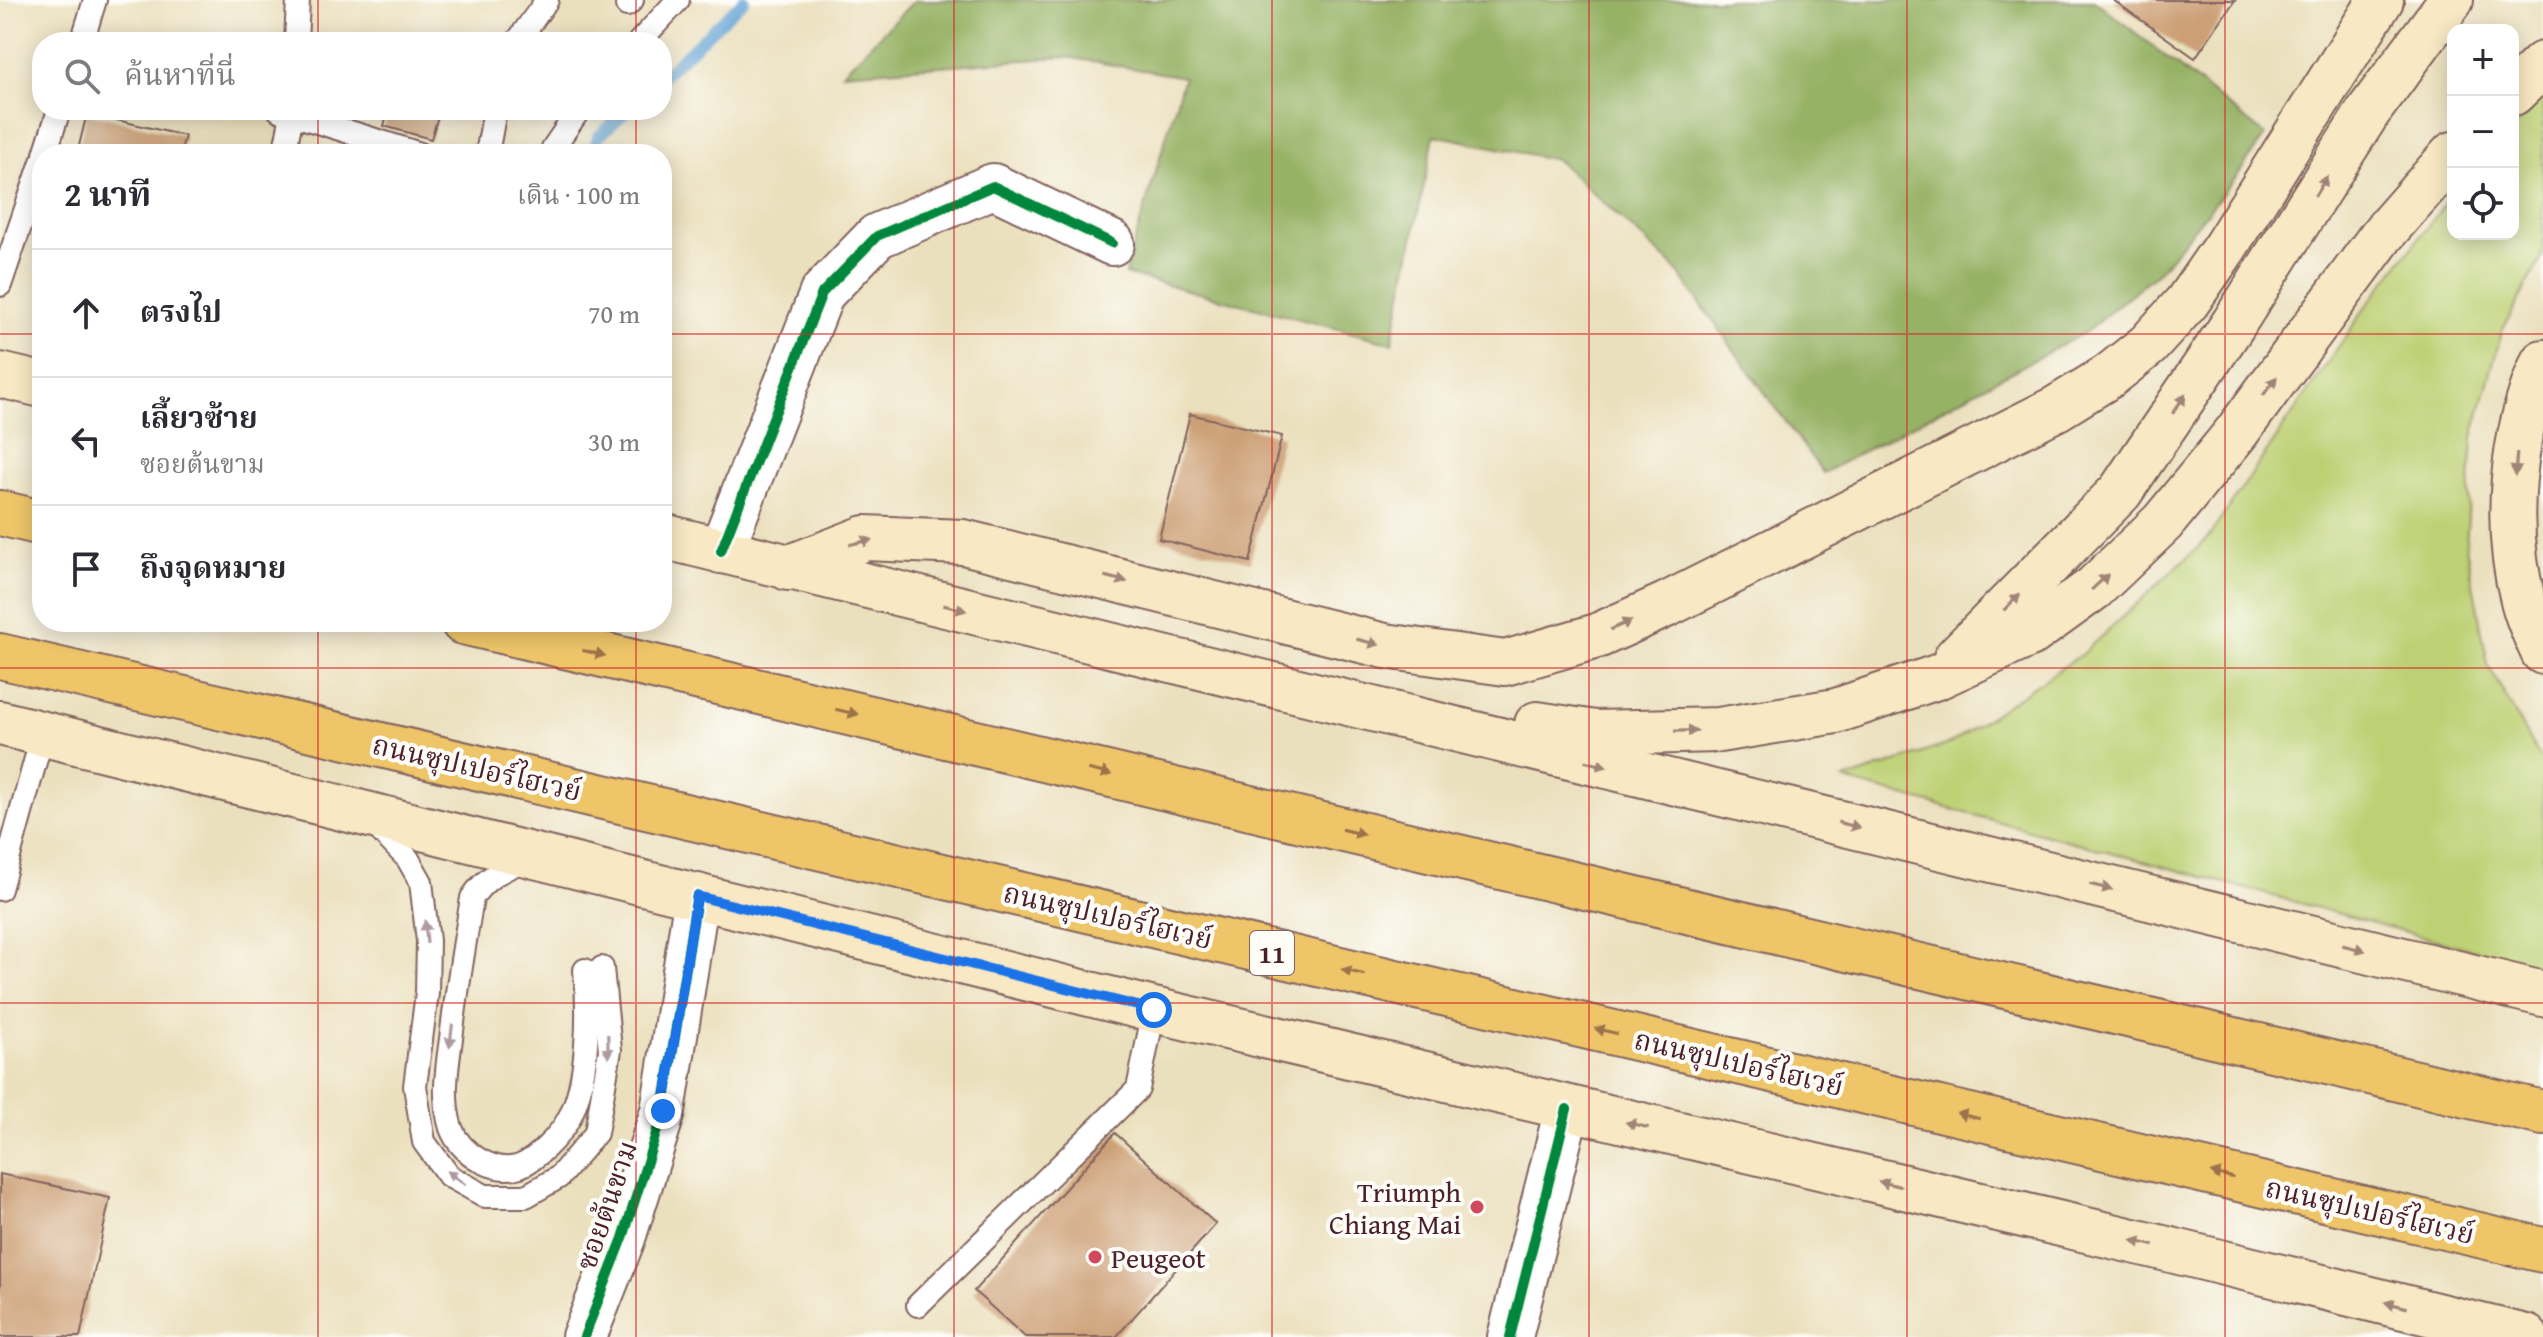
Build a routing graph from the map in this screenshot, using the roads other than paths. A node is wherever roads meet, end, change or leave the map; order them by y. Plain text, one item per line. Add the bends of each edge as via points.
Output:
1 (95, 0) edge
2 (298, 0) edge
3 (547, 0) edge
4 (678, 0) edge
5 (2451, 0) edge
6 (2368, 5) edge
7 (85, 32) edge
8 (296, 32) edge
9 (524, 32) edge
10 (648, 32) edge
11 (2543, 64) edge
12 (2519, 87) edge
13 (56, 120) edge
14 (287, 120) edge
15 (316, 120) edge
16 (493, 120) edge
17 (572, 120) edge
18 (48, 144) edge
19 (285, 144) edge
20 (389, 144) edge
21 (489, 144) edge
22 (556, 144) edge
23 (2447, 161) edge
24 (32, 191) edge
25 (1112, 243) dead end
26 (0, 285) edge
27 (2543, 362) edge
28 (0, 375) edge
29 (32, 383) edge
30 (0, 513) edge
31 (32, 521) edge
32 (672, 539) edge
33 (721, 551) junction
34 (788, 568) junction
35 (505, 632) edge
36 (2543, 652) edge
37 (0, 656) edge
38 (1937, 677) junction
39 (1248, 680) junction
40 (0, 723) edge
41 (43, 733) junction
42 (362, 813) junction
43 (536, 856) junction
44 (0, 889) edge
45 (697, 896) junction
46 (2543, 994) edge
47 (1154, 1010) junction
48 (1567, 1109) junction
49 (2543, 1113) edge
50 (2543, 1250) edge
51 (918, 1305) dead end
52 (2457, 1329) edge
53 (584, 1337) edge
54 (1510, 1337) edge
55 (2525, 1337) edge

1 - 7 lane
2 - 8 lane
3 - 9 lane
4 - 10 lane
38 -> 5 main road via 2120,492 2368,112
34 -> 6 main road via 865,538 963,542 1385,646 1505,663 1597,636 2057,408 2148,345 2187,302 2225,247
11 - 12 main road
13 - 18 lane
14 - 19 lane
15 - 20 lane
16 - 21 lane
17 - 22 lane
38 -> 23 main road via 2029,635 2094,588 2163,522 2236,433 2382,235
24 - 26 lane
25 - 33 street via 993,186 877,236 822,293
27 -> 36 main road via 2528,399 2516,455 2513,535 2523,602
28 - 29 main road
30 - 31 highway
32 - 33 main road
33 - 34 main road
34 -> 39 main road
35 -> 49 highway
50 -> 37 highway, ถนนซุปเปอร์ไฮเวย์ / 11
39 -> 38 main road via 1595,733 1719,730 1821,714
39 -> 46 main road
40 - 41 main road
41 - 42 main road
41 - 44 lane
42 - 43 main road
43 -> 42 lane via 482,883 472,898 445,1086 452,1130 469,1153 492,1166 519,1167 539,1154 568,1120 579,1088 593,969 610,1050 596,1133 559,1177 526,1196 485,1196 449,1176 424,1142 415,1086 427,993 421,882 393,841
43 - 45 main road
45 - 47 main road
45 - 53 street, ซอยต้นขาม via 663,1111 623,1238
47 - 48 main road
47 - 51 lane via 1138,1089
52 -> 48 main road via 2182,1253
48 - 54 street
52 - 55 main road

